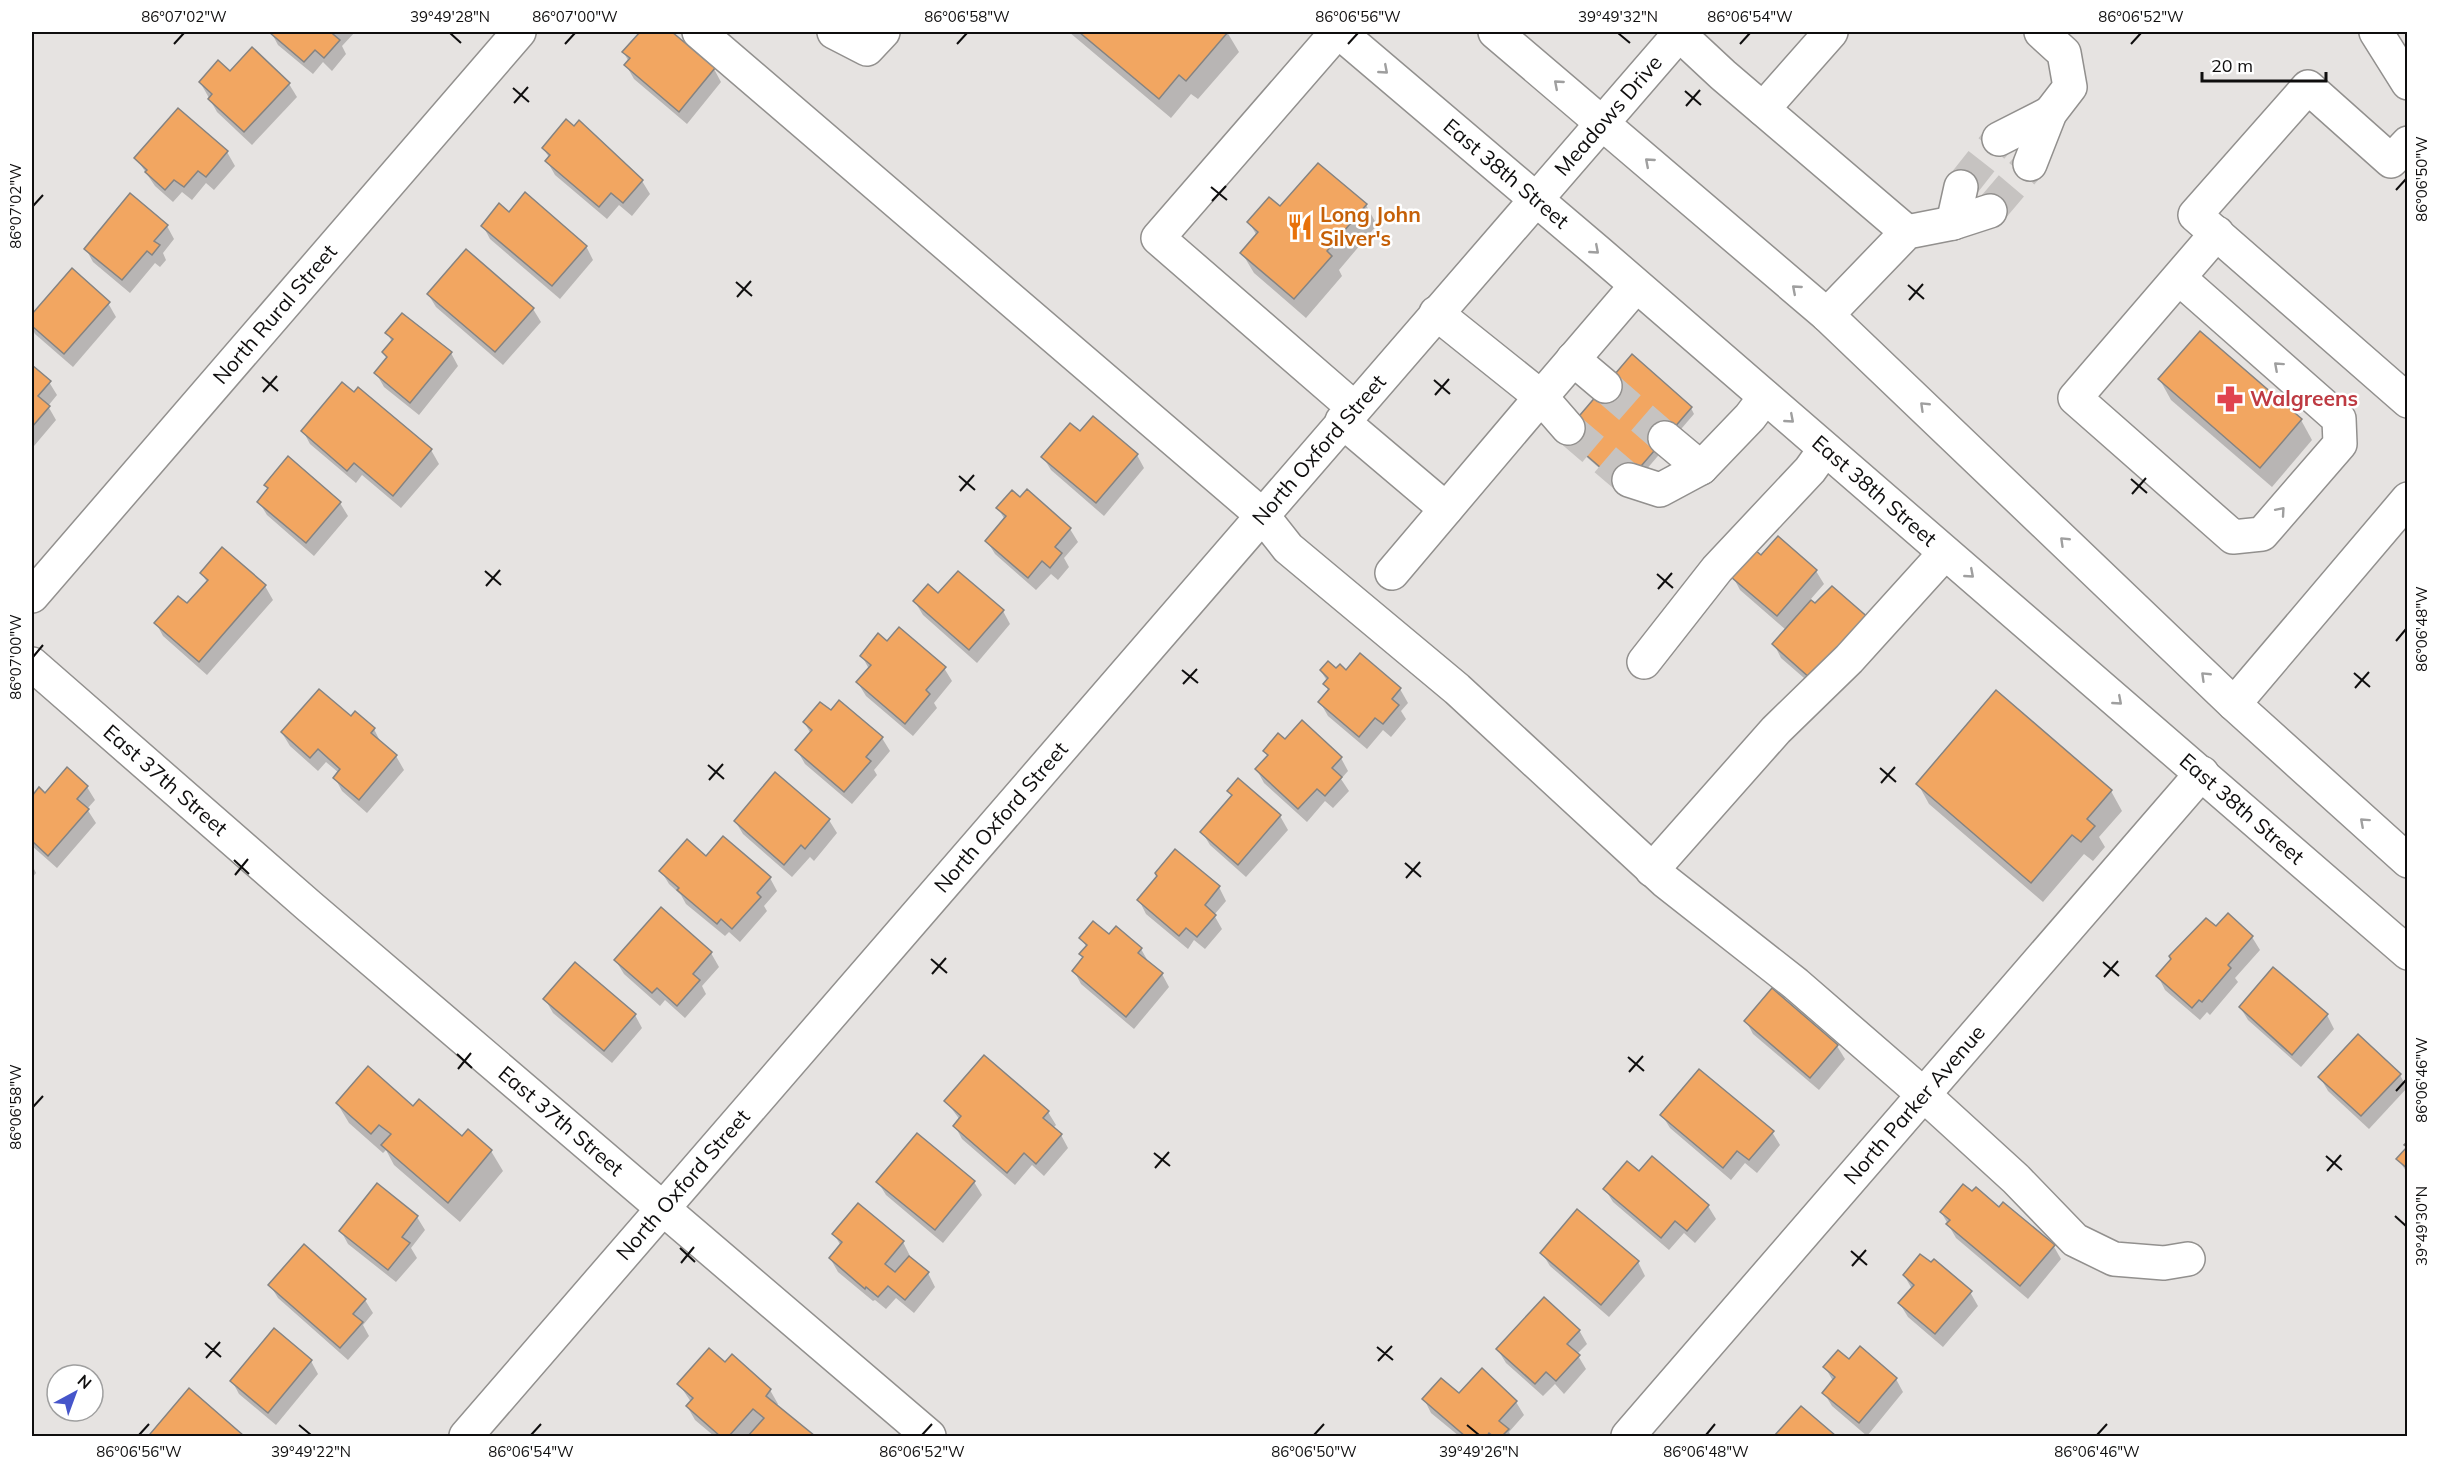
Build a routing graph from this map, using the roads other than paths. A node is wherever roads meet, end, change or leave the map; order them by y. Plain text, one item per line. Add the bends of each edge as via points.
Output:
1 (519, 32) edge
2 (699, 32) edge
3 (834, 32) edge
4 (883, 32) edge
5 (1338, 32) edge
6 (1495, 32) edge
7 (1831, 32) edge
8 (2040, 32) edge
9 (2376, 32) edge
10 (1680, 33) edge
11 (2408, 83) edge
12 (1763, 109) junction
13 (2050, 113) junction
14 (1602, 122) junction
15 (1999, 139) tunnel mouth
16 (2408, 143) edge
17 (2030, 164) tunnel mouth
18 (1961, 187) tunnel mouth
19 (1535, 198) junction
20 (1990, 211) tunnel mouth
21 (1953, 224) junction
22 (1906, 232) junction
23 (2217, 233) junction
24 (2179, 278) junction
25 (1636, 286) junction
26 (1436, 313) junction
27 (1827, 315) junction
28 (1573, 359) junction
29 (1605, 386) tunnel mouth
30 (1765, 397) junction
31 (1541, 398) junction
32 (2408, 402) edge
33 (1348, 415) junction
34 (1568, 428) tunnel mouth
35 (1665, 438) tunnel mouth
36 (1825, 449) junction
37 (1701, 468) junction
38 (1629, 480) tunnel mouth
39 (2408, 499) edge
40 (1446, 509) junction
41 (1262, 514) junction
42 (1945, 552) junction
43 (1392, 573) dead end
44 (32, 596) edge
45 (1644, 662) dead end
46 (32, 664) edge
47 (2234, 704) junction
48 (2202, 773) junction
49 (2408, 861) edge
50 (1652, 870) junction
51 (2408, 953) edge
52 (1924, 1095) junction
53 (663, 1207) junction
54 (2188, 1259) dead end
55 (466, 1437) edge
56 (929, 1437) edge
57 (1628, 1437) edge

1 - 44 street, North Rural Street
2 - 41 street
3 - 4 street via 867,49
5 -> 19 street, East 38th Street
5 - 33 street via 1158,238
14 -> 6 street
7 - 12 street
8 - 13 street via 2064,53 2070,87
9 - 11 street
10 - 12 street
10 - 14 street, Meadows Drive
12 - 22 street
13 - 15 street
13 - 17 street
14 - 19 street, Meadows Drive
27 -> 14 street
16 - 23 street via 2391,161 2308,87 2195,215
18 - 21 street
19 -> 25 street, East 38th Street
19 - 26 street, North Oxford Street
20 - 21 street
21 - 22 street
22 - 27 street
23 - 24 street
23 - 32 street
24 -> 24 street via 2075,398 2233,537 2262,534 2340,444 2338,419
25 - 28 street
25 - 30 street, East 38th Street
26 - 31 street
26 - 33 street, North Oxford Street
47 -> 27 street
28 - 29 street
28 - 31 street
30 -> 36 street, East 38th Street
30 - 37 street
31 - 34 street
31 - 40 street
33 - 40 street
33 - 41 street, North Oxford Street
35 - 37 street
36 - 42 street, East 38th Street
36 - 45 street via 1717,569
37 - 38 street via 1660,490
39 - 47 street
40 - 43 street
41 - 50 street via 1288,548 1457,689
41 - 53 street, North Oxford Street
42 -> 48 street, East 38th Street
42 - 50 street via 1849,659 1776,730
46 - 53 street, East 37th Street
49 -> 47 street
48 - 51 street, East 38th Street
48 - 52 street, North Parker Avenue
50 - 52 street via 1796,984
52 - 54 street via 2016,1179 2075,1240 2114,1259 2164,1263
52 - 57 street, North Parker Avenue
53 - 55 street, North Oxford Street
53 - 56 street, East 37th Street

